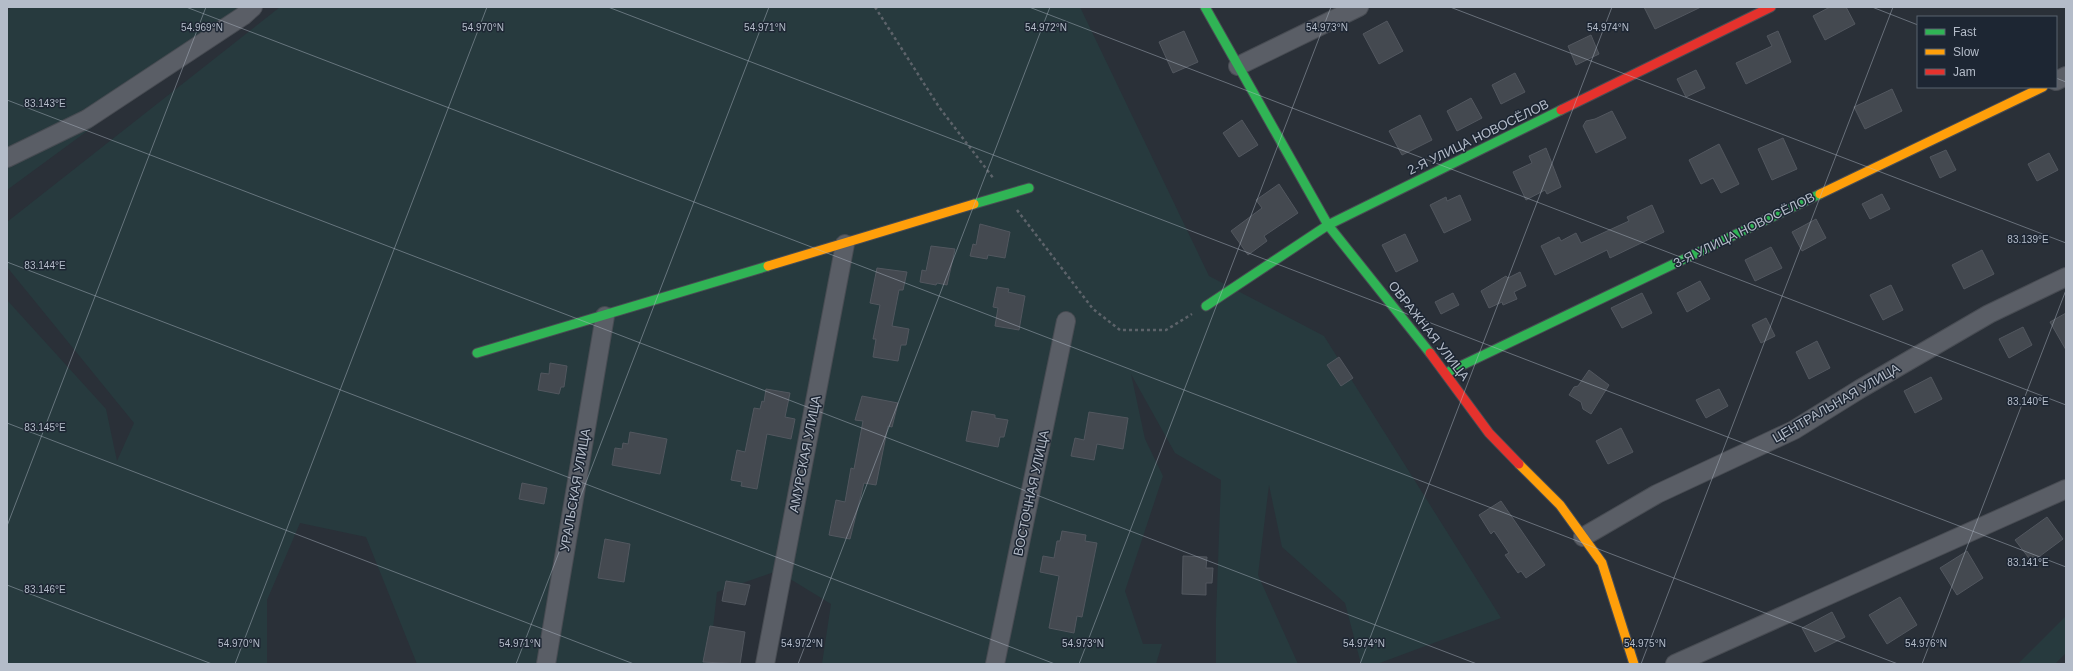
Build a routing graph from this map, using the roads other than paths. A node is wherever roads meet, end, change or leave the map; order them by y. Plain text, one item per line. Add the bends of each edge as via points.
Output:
1 (253, 7) edge
2 (1205, 7) edge
3 (1359, 7) edge
4 (1771, 7) edge
5 (1238, 66) junction
6 (2066, 76) edge
7 (2057, 80) edge
8 (2041, 88) edge
9 (7, 158) edge
10 (1029, 188) dead end
11 (1328, 225) junction
12 (845, 244) junction
13 (2066, 277) edge
14 (1206, 306) dead end
15 (605, 316) junction
16 (1066, 321) dead end
17 (476, 353) dead end
18 (1446, 372) junction
19 (2066, 489) edge
20 (1583, 537) junction
21 (546, 664) edge
22 (765, 664) edge
23 (995, 664) edge
24 (1634, 664) edge
25 (1675, 664) edge

1 - 9 street via 87,119
2 - 5 street, ОВРАЖНАЯ УЛИЦА
3 - 5 street
4 - 11 street, 2-Я УЛИЦА НОВОСЁЛОВ
5 - 11 street, ОВРАЖНАЯ УЛИЦА
6 - 7 street
8 - 18 street, 3-Я УЛИЦА НОВОСЁЛОВ
10 - 12 street
11 - 14 street, 2-Я УЛИЦА НОВОСЁЛОВ
11 - 18 street, ОВРАЖНАЯ УЛИЦА
12 - 15 street
12 - 22 street, АМУРСКАЯ УЛИЦА
13 - 20 street, ЦЕНТРАЛЬНАЯ УЛИЦА via 1989,314 1794,430 1657,494
15 - 17 street
15 - 21 street, УРАЛЬСКАЯ УЛИЦА
16 - 23 street, ВОСТОЧНАЯ УЛИЦА
18 - 20 street, ОВРАЖНАЯ УЛИЦА via 1489,433 1560,505
19 - 25 street
20 - 24 street, ОВРАЖНАЯ УЛИЦА via 1602,563

